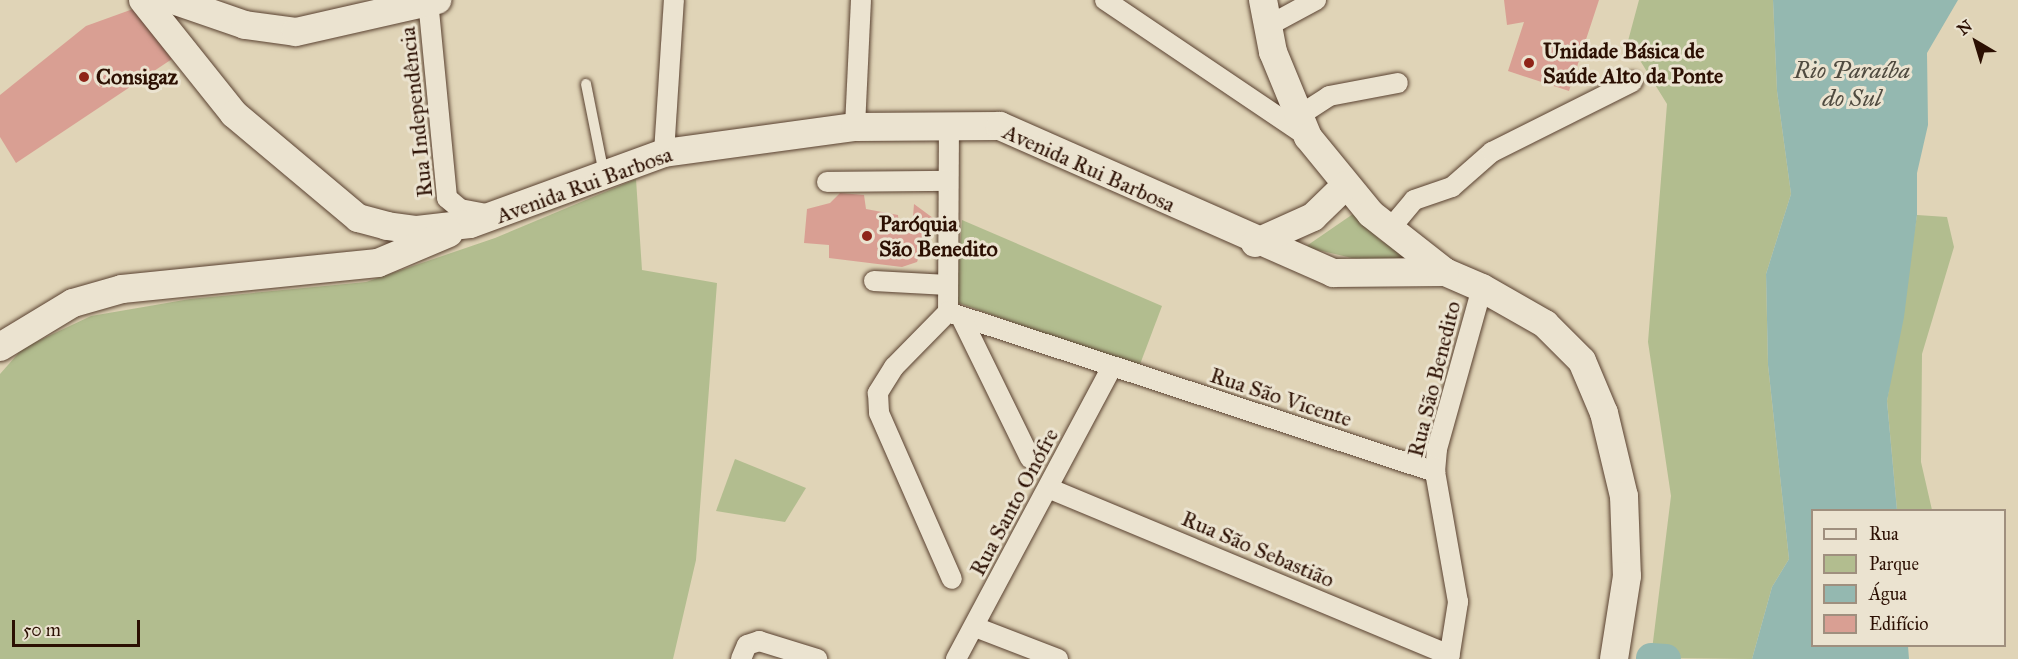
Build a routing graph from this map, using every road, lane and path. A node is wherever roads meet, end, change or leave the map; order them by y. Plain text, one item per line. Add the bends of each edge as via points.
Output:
1 (143, 0) edge
2 (173, 0) edge
3 (674, 0) edge
4 (861, 0) edge
5 (1105, 0) edge
6 (1316, 0) edge
7 (431, 1) edge
8 (1264, 14) edge
9 (212, 16) junction
10 (178, 47) junction
11 (1632, 82) dead end
12 (1398, 83) dead end
13 (586, 84) dead end
14 (949, 123) junction
15 (855, 127) junction
16 (1303, 127) junction
17 (663, 153) junction
18 (604, 174) junction
19 (947, 181) junction
20 (827, 182) dead end
21 (1346, 185) junction
22 (498, 216) junction
23 (358, 218) junction
24 (470, 224) junction
25 (1389, 230) junction
26 (1255, 243) junction
27 (343, 267) junction
28 (1444, 272) junction
29 (874, 281) dead end
30 (948, 285) junction
31 (1482, 288) junction
32 (955, 315) junction
33 (0, 347) edge
34 (1112, 367) junction
35 (1030, 458) dead end
36 (1435, 472) junction
37 (1048, 488) junction
38 (952, 579) dead end
39 (975, 627) junction
40 (1449, 657) edge
41 (741, 659) edge
42 (817, 659) edge
43 (956, 659) edge
44 (1058, 659) edge
45 (1614, 659) edge

1 - 10 main road, Avenida Rui Barbosa
2 - 9 main road
3 - 17 street
4 - 15 street
5 - 16 street
6 - 8 street
7 - 9 main road via 296,32
7 - 22 street, Rua Independência via 447,198 460,209
8 - 16 main road
9 - 10 main road via 191,26
10 - 23 main road, Avenida Rui Barbosa via 234,114
11 - 25 street via 1492,152 1452,186 1414,200
12 - 16 street via 1329,96
13 - 18 lane
14 - 15 main road, Avenida Rui Barbosa
14 - 19 street
14 - 26 main road, Avenida Rui Barbosa via 1000,126
15 - 17 main road, Avenida Rui Barbosa
16 - 21 main road
17 - 18 main road, Avenida Rui Barbosa
18 - 22 main road, Avenida Rui Barbosa
19 - 20 street
19 - 30 street
21 - 25 main road
21 - 26 main road via 1312,217
22 - 24 main road, Avenida Rui Barbosa
23 - 24 main road, Avenida Rui Barbosa via 417,230
23 - 27 main road via 356,249
24 - 27 main road via 378,263
25 - 28 main road
26 - 28 main road, Avenida Rui Barbosa via 1333,273
27 - 33 main road via 122,289 73,303
28 - 31 main road, Avenida Rui Barbosa
29 - 30 street
30 - 32 street
31 - 36 street, Rua São Benedito via 1437,449
31 - 45 main road, Avenida Rui Barbosa via 1545,324 1582,361 1604,413 1624,496 1626,553
32 - 34 street, Rua São Vicente
32 - 35 street
32 - 38 street via 894,368 878,393 879,413
34 - 36 street, Rua São Vicente
34 - 37 street, Rua Santo Onófre
36 - 40 street, Rua São Benedito via 1458,602
37 - 39 street, Rua Santo Onófre
37 - 40 street, Rua São Sebastião
39 - 43 street, Rua Santo Onófre
39 - 44 street
41 - 42 street via 751,642

